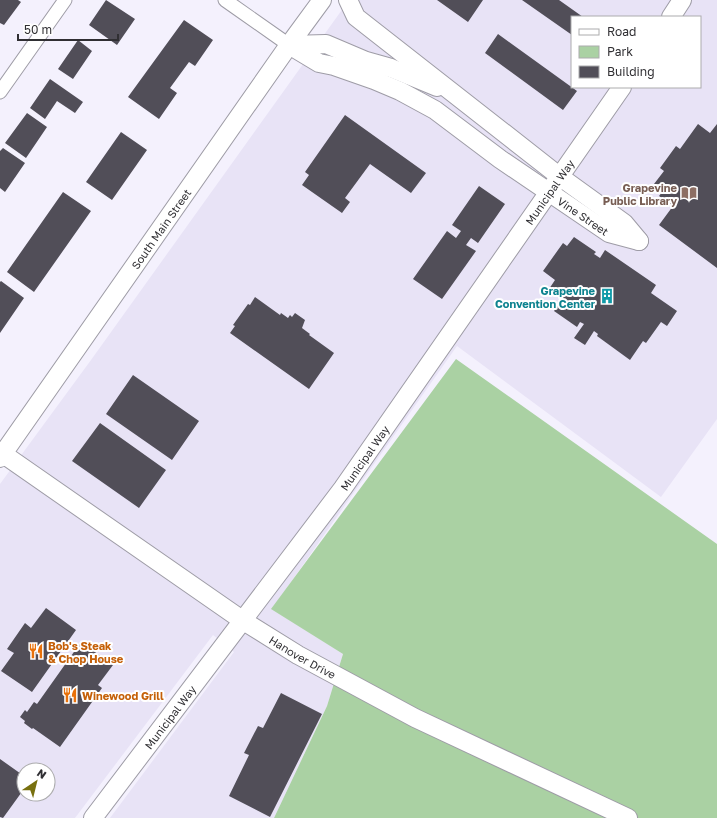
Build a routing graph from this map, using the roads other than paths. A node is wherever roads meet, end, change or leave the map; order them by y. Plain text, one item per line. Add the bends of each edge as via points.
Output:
1 (65, 0) edge
2 (225, 0) edge
3 (322, 0) edge
4 (348, 0) edge
5 (682, 0) edge
6 (672, 16) edge
7 (289, 45) junction
8 (621, 88) edge
9 (0, 92) edge
10 (456, 95) junction
11 (559, 176) junction
12 (548, 192) junction
13 (1, 456) edge
14 (242, 620) junction
15 (93, 818) edge
16 (628, 818) edge

1 - 9 street
2 - 7 street, Vine Street
3 - 7 street, South Main Street
4 - 10 street, Vine Street via 356,17
5 - 6 street
7 - 10 street, Vine Street via 326,44
7 - 12 street, Vine Street via 319,63 374,80 435,110
7 - 13 street, South Main Street
8 - 11 street, Municipal Way
10 - 11 street, Vine Street
11 - 12 street, Municipal Way
11 - 12 street, Vine Street via 624,223 639,240 609,233
12 - 14 street, Municipal Way via 343,488
13 - 14 street, Hanover Drive
14 - 15 street, Municipal Way
14 - 16 street, Hanover Drive via 298,655 415,718

